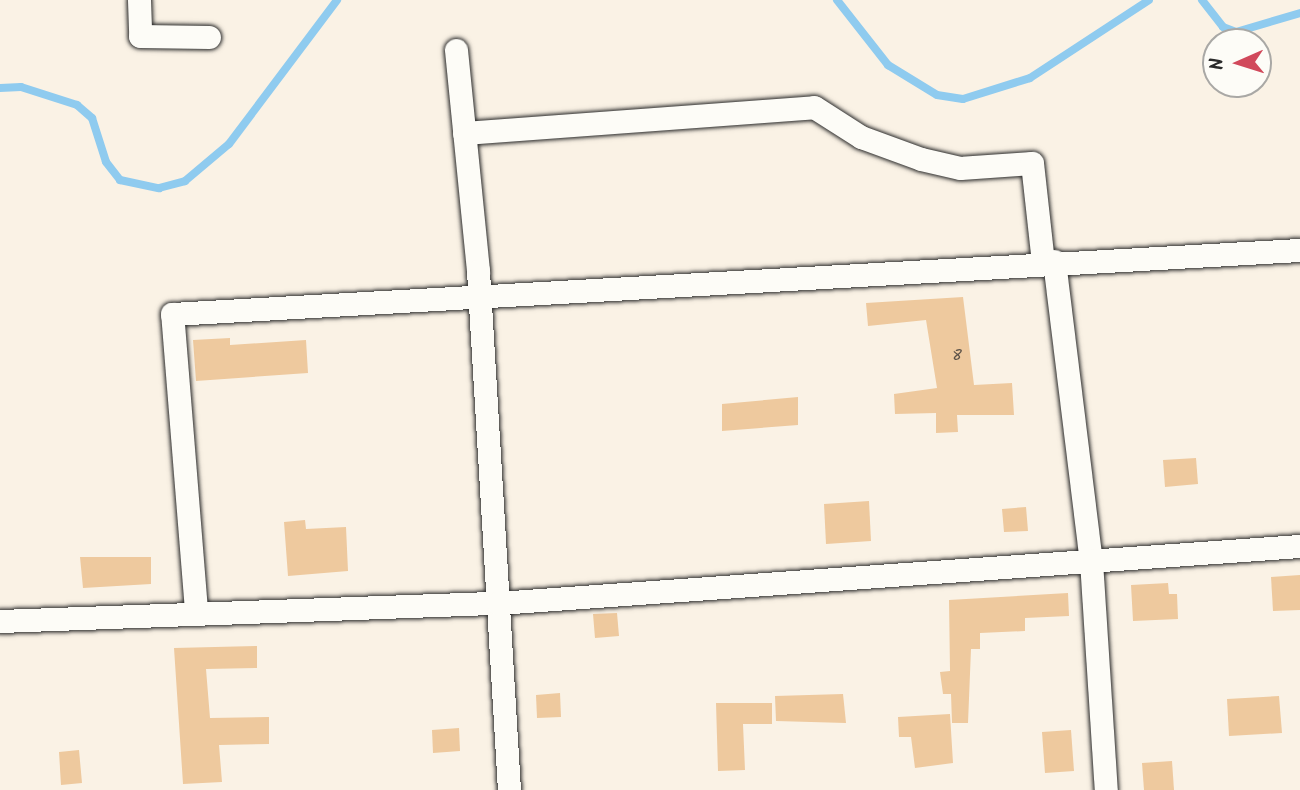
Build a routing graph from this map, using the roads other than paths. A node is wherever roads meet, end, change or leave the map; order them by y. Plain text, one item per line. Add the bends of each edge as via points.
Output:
1 (139, 0) edge
2 (209, 37) dead end
3 (456, 50) dead end
4 (464, 133) junction
5 (1300, 250) edge
6 (1048, 262) junction
7 (475, 296) junction
8 (1300, 546) edge
9 (1091, 561) junction
10 (498, 603) junction
11 (196, 610) junction
12 (0, 621) edge
13 (509, 790) edge
14 (1106, 790) edge

1 - 2 street via 140,36
3 - 4 street
4 - 6 street via 814,107 861,136 921,159 960,168 1032,163
4 - 7 street
5 - 6 street
6 - 7 street
6 - 9 street
7 - 10 street
7 - 11 street via 172,314
8 - 9 street
9 - 10 street
9 - 14 street
10 - 11 street
10 - 13 street
11 - 12 street

